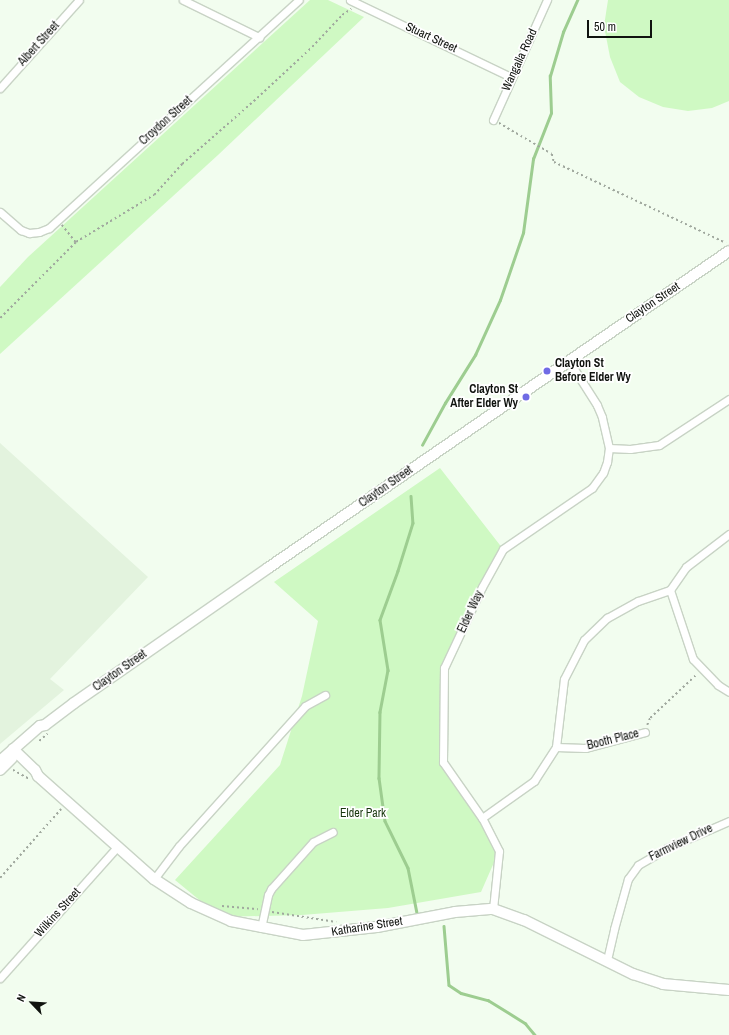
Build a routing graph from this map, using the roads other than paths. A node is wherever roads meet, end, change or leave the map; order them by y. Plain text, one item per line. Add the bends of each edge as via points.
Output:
1 (79, 0) edge
2 (183, 0) edge
3 (298, 0) edge
4 (350, 0) edge
5 (547, 0) edge
6 (259, 37) junction
7 (511, 77) junction
8 (0, 88) edge
9 (493, 120) road end
10 (0, 212) edge
11 (728, 248) edge
12 (569, 361) junction
13 (729, 399) edge
14 (609, 448) junction
15 (729, 534) edge
16 (670, 590) junction
17 (729, 692) edge
18 (325, 695) dead end
19 (645, 732) road end
20 (556, 747) junction
21 (13, 753) junction
22 (0, 761) edge
23 (0, 770) edge
24 (482, 818) junction
25 (729, 821) edge
26 (333, 832) dead end
27 (117, 847) junction
28 (154, 879) junction
29 (493, 909) junction
30 (261, 928) junction
31 (607, 960) junction
32 (0, 978) edge
33 (729, 990) edge

1 - 8 street, Albert Street
2 - 6 street
3 - 6 street, Croydon Street
4 - 7 street, Stuart Street
5 - 7 street, Wangalla Road
6 - 10 street, Croydon Street via 49,228 29,233 21,230
7 - 9 street, Wangalla Road
11 - 12 main road, Clayton Street
12 - 14 street, Elder Way via 597,405
12 - 21 main road, Clayton Street via 74,703 49,727 40,726
13 - 14 street via 659,445 630,449
14 - 24 street, Elder Way via 603,473 592,488 503,549 444,668 443,762
15 - 16 street via 686,567
16 - 17 street via 693,659 718,685
16 - 20 street via 638,600 607,618 584,640 564,679
18 - 28 street via 305,706 179,846
19 - 20 street, Booth Place via 586,748
20 - 24 street via 534,781
21 - 22 main road, Clayton Street
21 - 23 main road, Clayton Street
21 - 27 main road, Katharine Street via 35,770 33,778 63,807
24 - 29 street, Elder Way via 499,851
25 - 31 street, Farmview Drive via 666,848 638,865 628,879
26 - 30 street via 313,842 271,889
27 - 28 main road, Katharine Street
27 - 32 street, Wilkins Street
28 - 30 main road, Katharine Street via 204,910 231,921
29 - 30 main road, Katharine Street via 455,912 332,933 303,934
29 - 31 main road, Katharine Street
31 - 33 main road, Katharine Street via 632,974 664,984

